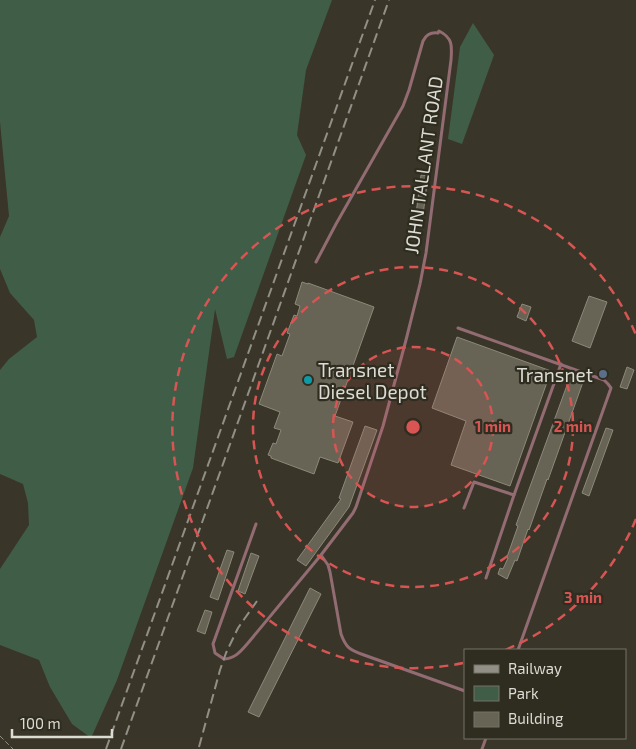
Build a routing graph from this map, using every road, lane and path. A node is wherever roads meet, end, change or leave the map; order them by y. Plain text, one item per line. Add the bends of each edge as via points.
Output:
1 (316, 262) dead end
2 (458, 328) dead end
3 (561, 364) junction
4 (514, 495) junction
5 (464, 508) dead end
6 (256, 524) dead end
7 (321, 555) junction
8 (486, 578) dead end
9 (518, 649) edge
10 (464, 691) edge
11 (0, 736) edge
12 (13, 749) edge

1 - 7 lane, JOHN TALLANT ROAD via 402,106 423,41 434,32 445,34 452,46 450,70 420,284 383,426 359,500
2 - 3 lane
3 - 4 lane
3 - 9 lane via 604,380 610,388
4 - 5 lane via 475,481
4 - 8 lane
6 - 7 lane, JOHN TALLANT ROAD via 215,636 214,652 221,658 232,658 242,650
7 - 10 lane via 330,572 341,634 348,648
11 - 12 path

